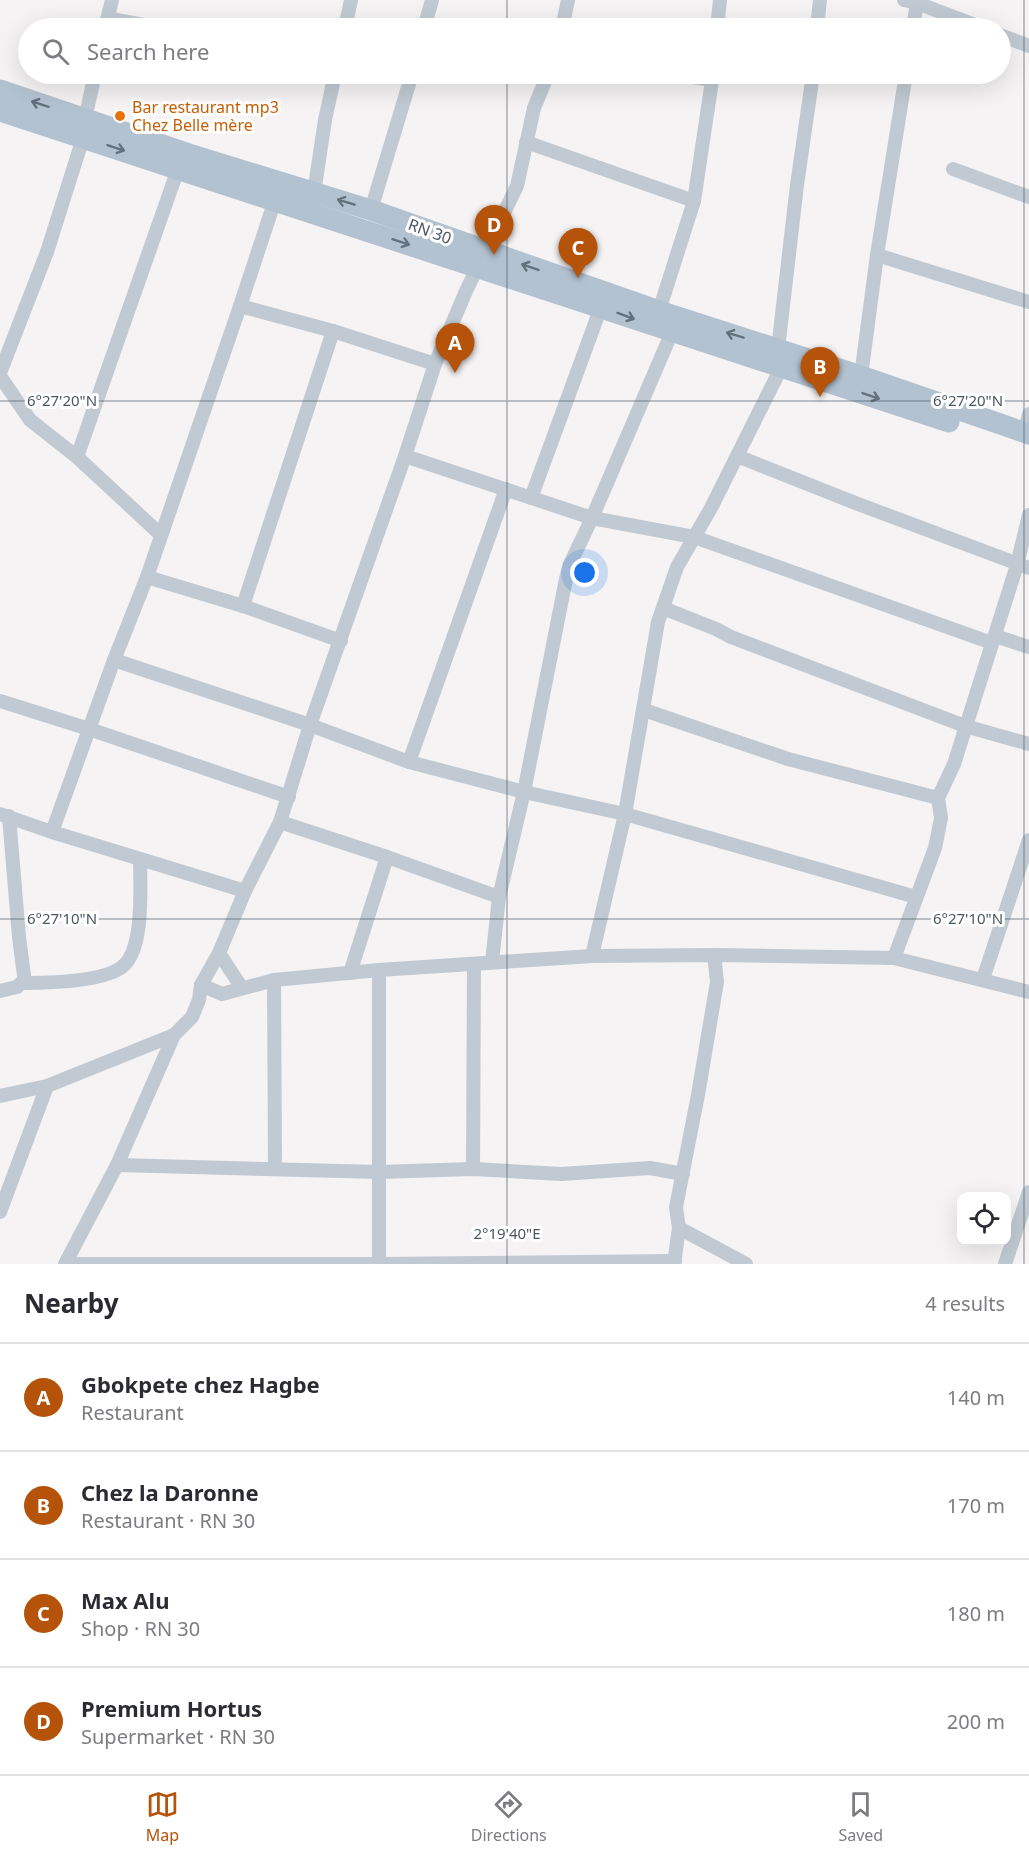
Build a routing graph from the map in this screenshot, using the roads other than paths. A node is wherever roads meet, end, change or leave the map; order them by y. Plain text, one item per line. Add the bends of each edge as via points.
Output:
1 (112, 0) edge
2 (351, 0) edge
3 (432, 0) edge
4 (568, 0) edge
5 (720, 0) edge
6 (820, 0) edge
7 (910, 2) edge
8 (107, 18) edge
9 (347, 18) edge
10 (427, 18) edge
11 (564, 18) edge
12 (718, 18) edge
13 (818, 18) edge
14 (912, 18) edge
15 (955, 18) edge
16 (1011, 39) edge
17 (1029, 46) edge
18 (93, 84) edge
19 (333, 84) edge
20 (409, 84) edge
21 (544, 84) edge
22 (711, 84) edge
23 (812, 84) edge
24 (904, 84) edge
25 (0, 90) edge
26 (0, 111) edge
27 (84, 128) junction
28 (526, 142) junction
29 (178, 169) junction
30 (953, 169) dead end
31 (314, 193) junction
32 (1029, 197) edge
33 (275, 200) junction
34 (694, 201) junction
35 (370, 210) junction
36 (877, 255) junction
37 (481, 259) junction
38 (1029, 302) edge
39 (240, 306) junction
40 (601, 307) junction
41 (659, 312) junction
42 (333, 331) junction
43 (672, 332) junction
44 (780, 357) junction
45 (435, 364) junction
46 (0, 374) edge
47 (861, 376) junction
48 (1028, 433) edge
49 (405, 456) junction
50 (737, 456) junction
51 (77, 457) junction
52 (506, 489) junction
53 (531, 498) junction
54 (1029, 515) edge
55 (592, 518) junction
56 (162, 535) junction
57 (694, 537) junction
58 (1023, 566) edge
59 (147, 577) junction
60 (243, 606) junction
61 (663, 608) junction
62 (994, 639) junction
63 (340, 641) junction
64 (1029, 647) edge
65 (114, 660) junction
66 (0, 702) edge
67 (644, 710) junction
68 (310, 725) junction
69 (965, 726) junction
70 (89, 729) junction
71 (1029, 744) edge
72 (409, 762) junction
73 (524, 792) junction
74 (289, 797) junction
75 (938, 798) junction
76 (625, 814) junction
77 (4, 815) edge
78 (280, 822) junction
79 (52, 832) junction
80 (1029, 840) edge
81 (387, 857) junction
82 (140, 859) junction
83 (245, 891) junction
84 (499, 897) junction
85 (916, 897) junction
86 (219, 953) junction
87 (714, 955) junction
88 (592, 956) junction
89 (894, 958) junction
90 (492, 963) junction
91 (474, 964) junction
92 (379, 970) junction
93 (350, 973) junction
94 (983, 979) junction
95 (274, 980) junction
96 (25, 983) junction
97 (201, 985) junction
98 (242, 988) junction
99 (0, 992) edge
100 (1029, 992) edge
101 (174, 1035) junction
102 (47, 1086) junction
103 (0, 1096) edge
104 (117, 1165) junction
105 (275, 1169) junction
106 (473, 1169) junction
107 (379, 1172) junction
108 (683, 1174) junction
109 (1029, 1192) edge
110 (0, 1212) edge
111 (678, 1228) junction
112 (675, 1262) edge
113 (66, 1264) edge
114 (379, 1264) edge
115 (746, 1264) edge
116 (1005, 1264) edge

1 - 8 street
2 - 9 street
3 - 10 street
4 - 11 street
5 - 12 street
6 - 13 street
7 - 14 street
7 - 15 street
16 - 17 street
18 - 27 street
19 - 31 street
20 - 35 street
21 - 28 street
22 - 34 street
23 - 44 street
24 - 36 street
27 -> 25 main road, RN 30 / RN 30
26 - 27 main road, RN 30
27 -> 29 main road, RN 30
27 - 31 main road, RN 30 / RN 30 via 189,154
27 - 46 street via 47,252
28 - 34 street
28 - 37 street via 517,186
29 - 33 main road, RN 30
29 - 51 street
30 - 32 street
35 -> 31 main road, RN 30 / RN 30
33 -> 37 main road, RN 30
33 - 39 street
34 - 41 street
35 - 37 main road, RN 30 / RN 30
36 - 38 street
36 - 47 street
37 - 40 main road, RN 30
41 -> 37 main road, RN 30 / RN 30
37 - 45 street
39 - 42 street
39 - 56 street
40 -> 43 main road, RN 30
40 - 53 street
44 -> 41 main road, RN 30 / RN 30
42 - 45 street
42 - 60 street
43 - 44 main road, RN 30
43 - 55 street
44 - 47 main road, RN 30 / RN 30
44 -> 48 main road, RN 30
44 - 50 street
45 - 49 street
46 - 51 street via 30,420
47 - 48 main road, RN 30 / RN 30
49 - 52 street
49 - 63 street
50 - 57 street
50 - 58 street
51 - 56 street
52 - 53 street
52 - 72 street
53 - 55 street
54 - 58 street
55 - 57 street
55 - 73 street via 570,564 564,587
56 - 59 street
57 - 61 street via 677,567
57 - 62 street
58 - 62 street
59 - 60 street
59 - 65 street
60 - 63 street
61 - 67 street
61 - 69 street
62 - 64 street
62 - 69 street
63 - 68 street
65 - 68 street
65 - 70 street
66 - 70 street
67 - 75 street via 788,759
67 - 76 street
68 - 72 street
68 - 74 street
69 - 71 street
69 - 75 street via 954,764
70 - 74 street
70 - 79 street
72 - 73 street
73 - 76 street
73 - 84 street
74 - 78 street
75 - 85 street via 941,818 935,848
76 - 85 street
76 - 88 street
77 - 79 street
77 - 96 street
78 - 81 street
78 - 83 street
79 - 82 street
80 - 94 street
81 - 84 street
81 - 93 street
82 - 83 street
82 - 96 street via 140,919 131,954 123,966 90,979
83 - 86 street
84 - 90 street
85 - 89 street
86 - 97 street
86 - 98 street
87 - 88 street
87 - 89 street
87 - 108 street via 717,982
88 - 90 street
89 - 94 street
90 - 91 street
91 - 92 street
91 - 106 street
92 - 93 street
92 - 107 street
93 - 95 street
94 - 100 street
95 - 98 street
95 - 105 street
96 - 99 street
97 - 98 street via 222,994
97 - 101 street via 192,1017
101 - 102 street
101 - 104 street
102 - 103 street
102 - 110 street
104 - 105 street
104 - 113 street
105 - 107 street
106 - 107 street
106 - 108 street via 561,1174 650,1168
107 - 114 street
108 - 111 street via 676,1207
109 - 116 street
111 - 112 street
111 - 115 street
112 - 114 street
113 - 114 street

